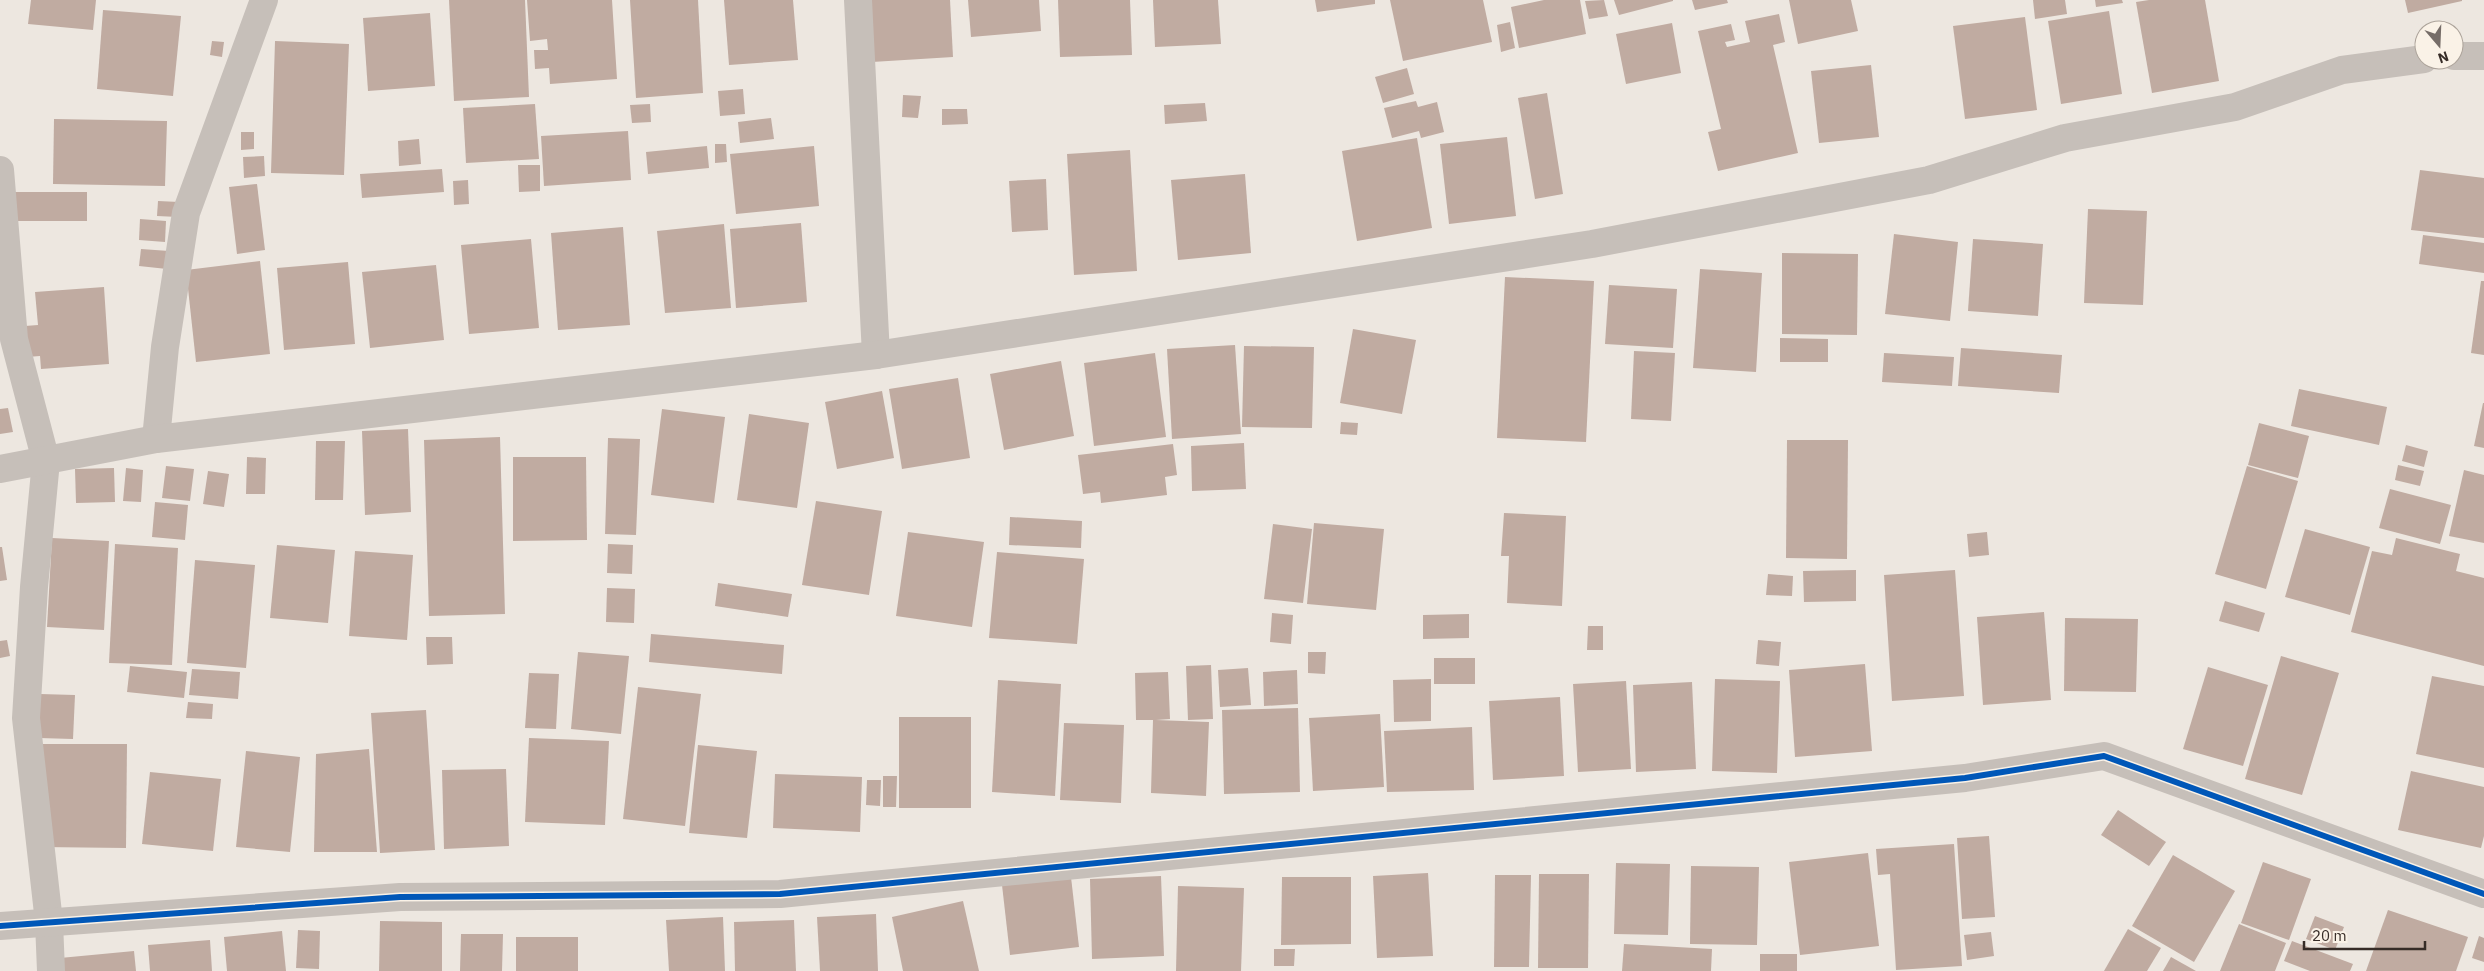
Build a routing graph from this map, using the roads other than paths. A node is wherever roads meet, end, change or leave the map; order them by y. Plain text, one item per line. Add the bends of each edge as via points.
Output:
1 (264, 0) edge
2 (858, 0) edge
3 (2464, 56) edge
4 (2484, 56) edge
5 (2414, 61) edge
6 (0, 170) edge
7 (876, 355) junction
8 (156, 439) junction
9 (46, 461) junction
10 (0, 469) edge
11 (2484, 894) edge
12 (49, 922) junction
13 (0, 926) edge
14 (51, 971) edge

1 - 8 street via 186,213 165,347
2 - 7 street
3 - 4 street
5 - 7 street via 2342,70 2235,107 2065,138 1929,180 1592,244
6 - 9 street via 14,339
7 - 8 street
8 - 9 street
9 - 10 street
9 - 12 street via 26,718
11 - 12 street via 2104,756 1965,778 780,894 400,897
12 - 13 street
12 - 14 street

